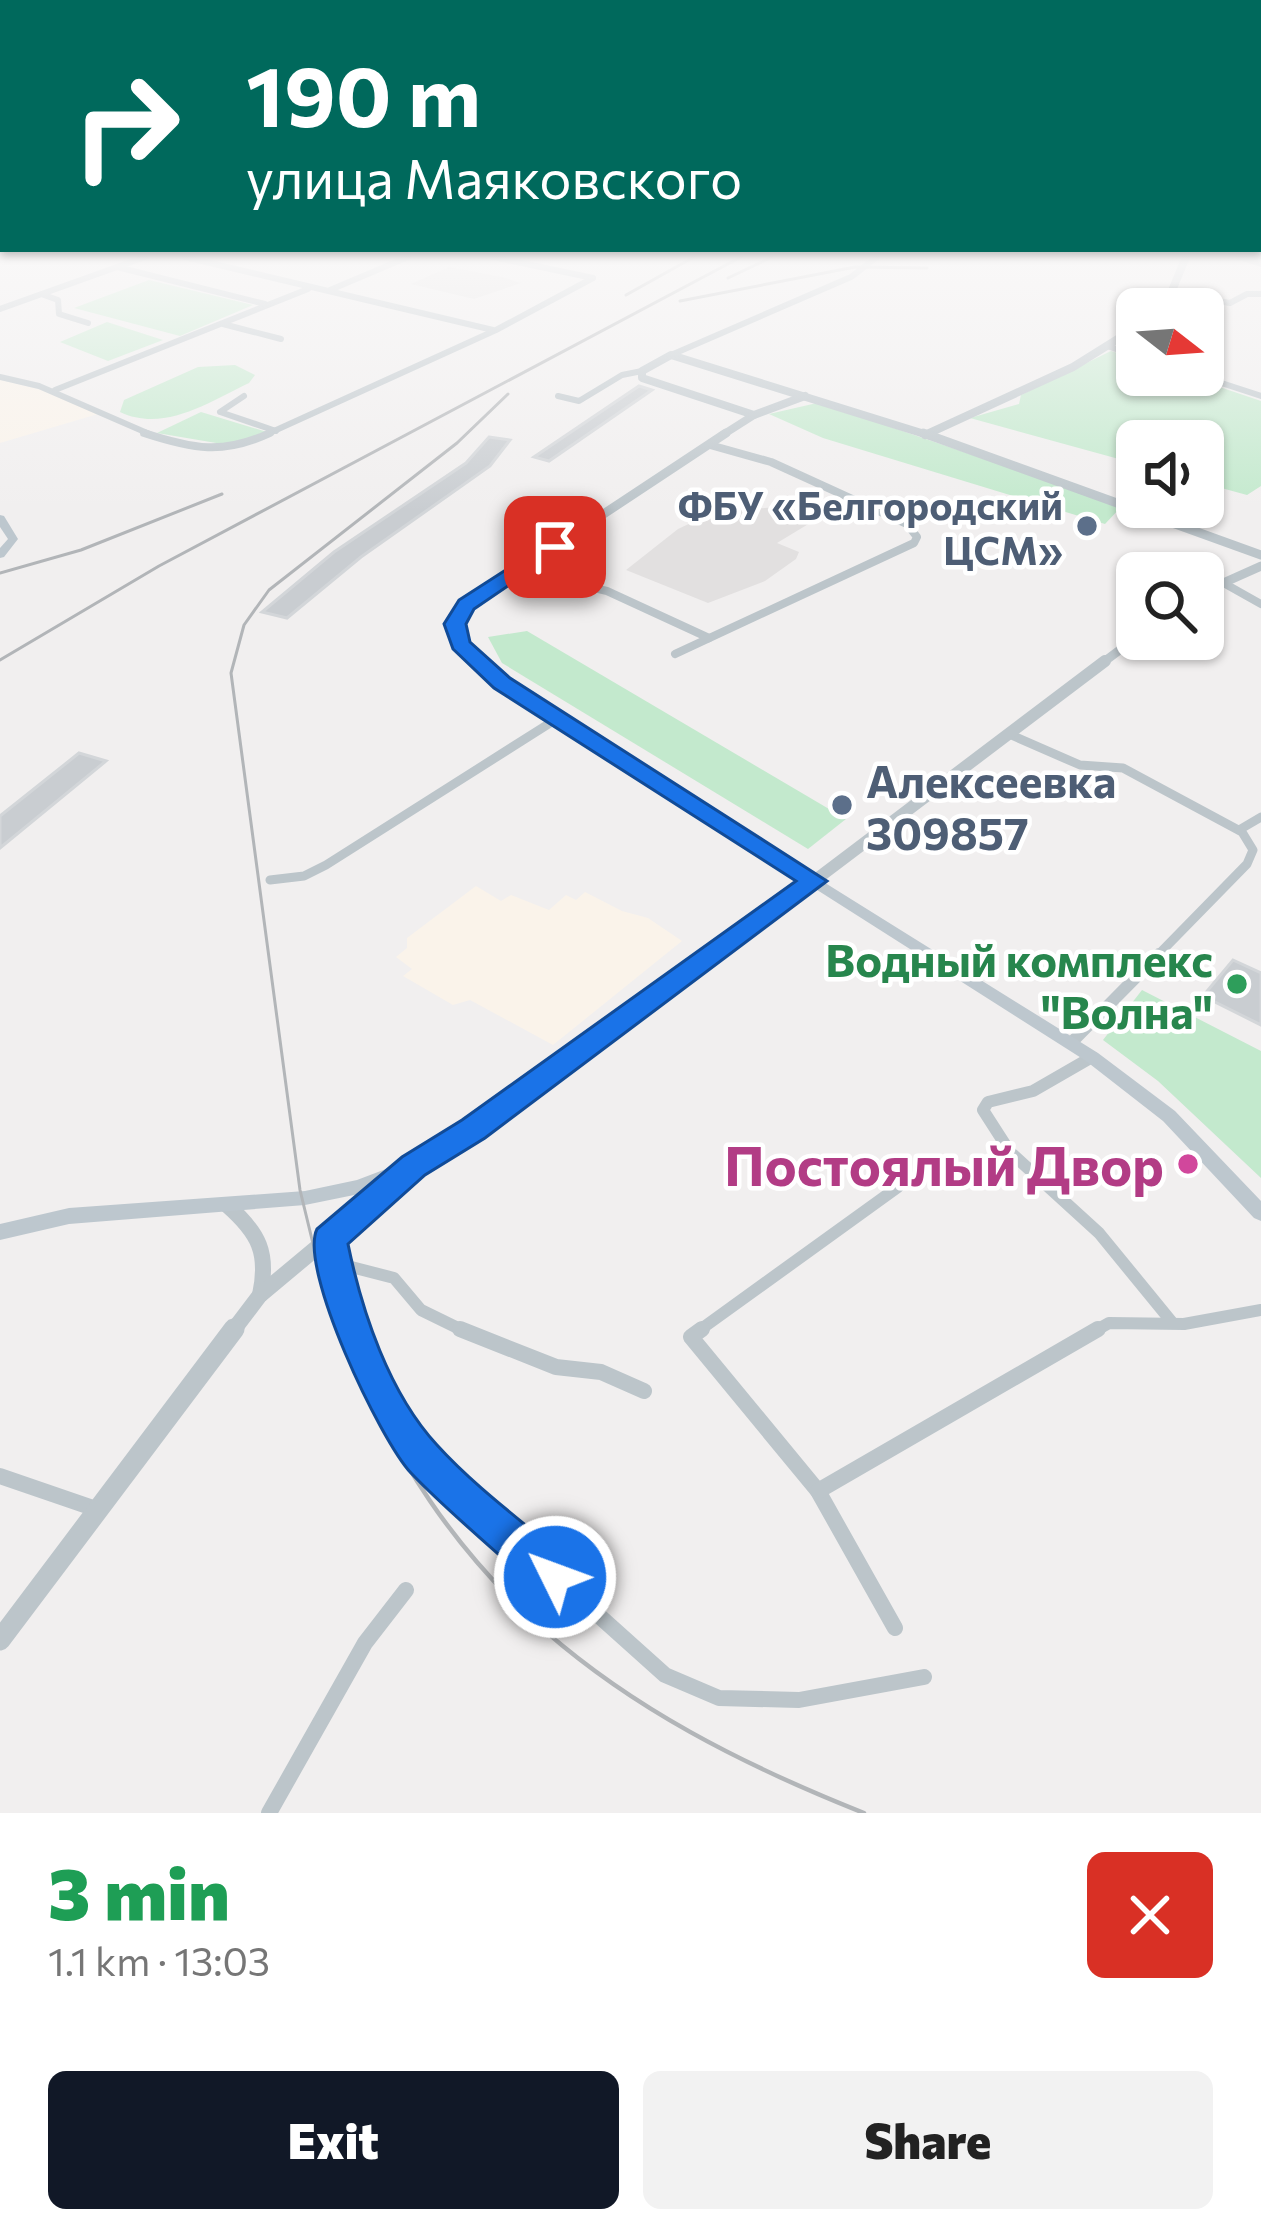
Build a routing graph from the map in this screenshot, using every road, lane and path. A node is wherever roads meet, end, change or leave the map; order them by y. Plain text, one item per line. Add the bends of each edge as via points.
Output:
1 (174, 342) edge
2 (471, 342) edge
3 (702, 342) edge
4 (1116, 343) edge
5 (1110, 347) junction
6 (1116, 349) edge
7 (671, 355) junction
8 (642, 371) junction
9 (0, 377) edge
10 (1224, 384) edge
11 (55, 390) junction
12 (244, 396) dead end
13 (558, 396) dead end
14 (805, 396) junction
15 (1261, 396) edge
16 (754, 416) junction
17 (276, 431) junction
18 (925, 435) junction
19 (710, 446) junction
20 (0, 518) edge
21 (0, 555) edge
22 (1261, 556) edge
23 (1261, 566) edge
24 (518, 570) junction
25 (1224, 580) edge
26 (1224, 583) edge
27 (1261, 604) edge
28 (709, 638) junction
29 (1116, 653) edge
30 (676, 654) dead end
31 (558, 718) junction
32 (1009, 734) junction
33 (1261, 817) edge
34 (1239, 830) junction
35 (270, 880) dead end
36 (814, 881) junction
37 (1072, 1042) junction
38 (1092, 1057) junction
39 (413, 1166) junction
40 (898, 1187) dead end
41 (227, 1204) junction
42 (1261, 1213) edge
43 (0, 1232) edge
44 (329, 1239) junction
45 (332, 1262) junction
46 (260, 1294) junction
47 (1261, 1310) edge
48 (1171, 1321) junction
49 (644, 1391) dead end
50 (0, 1476) edge
51 (818, 1491) junction
52 (96, 1509) junction
53 (406, 1590) dead end
54 (896, 1628) dead end
55 (0, 1640) edge
56 (924, 1677) dead end
57 (268, 1813) edge

1 - 11 street
2 - 17 street
3 - 7 street
4 - 5 street
5 - 6 street
5 - 18 street
7 - 8 street
7 - 14 street
8 - 13 street via 579,401
8 - 16 street via 642,378
9 - 11 street
10 - 15 street
11 - 17 street via 98,415 189,446 236,449
12 - 17 street via 222,416
14 - 16 street
14 - 18 street
16 - 19 street
18 - 22 street
19 - 24 street
19 - 28 street via 771,462 907,524 917,537
20 - 21 main road via 13,538
23 - 25 street
24 - 28 street via 601,589
24 - 31 street via 466,605 458,616 460,644
26 - 27 street
28 - 30 street
29 - 32 street
31 - 35 street via 326,865
31 - 36 street
32 - 34 street via 1080,765 1123,769
32 - 36 street
33 - 34 street
34 - 37 street via 1253,850 1247,864
36 - 37 main road
36 - 39 main road
37 - 38 main road
38 - 42 main road via 1169,1116
38 - 48 street via 983,1110 1017,1162 1127,1262
39 - 41 main road via 335,1193
39 - 44 street
40 - 51 street via 691,1337
41 - 43 main road via 69,1216
41 - 46 street via 255,1228 269,1261
44 - 45 street
44 - 46 street
45 - 49 street via 394,1278 421,1310 491,1345
45 - 56 street via 385,1401 422,1457 664,1675 719,1698 799,1700
46 - 52 street
47 - 48 street
48 - 51 street via 1109,1323
50 - 52 street
51 - 54 street
52 - 55 street
53 - 57 street via 365,1643

